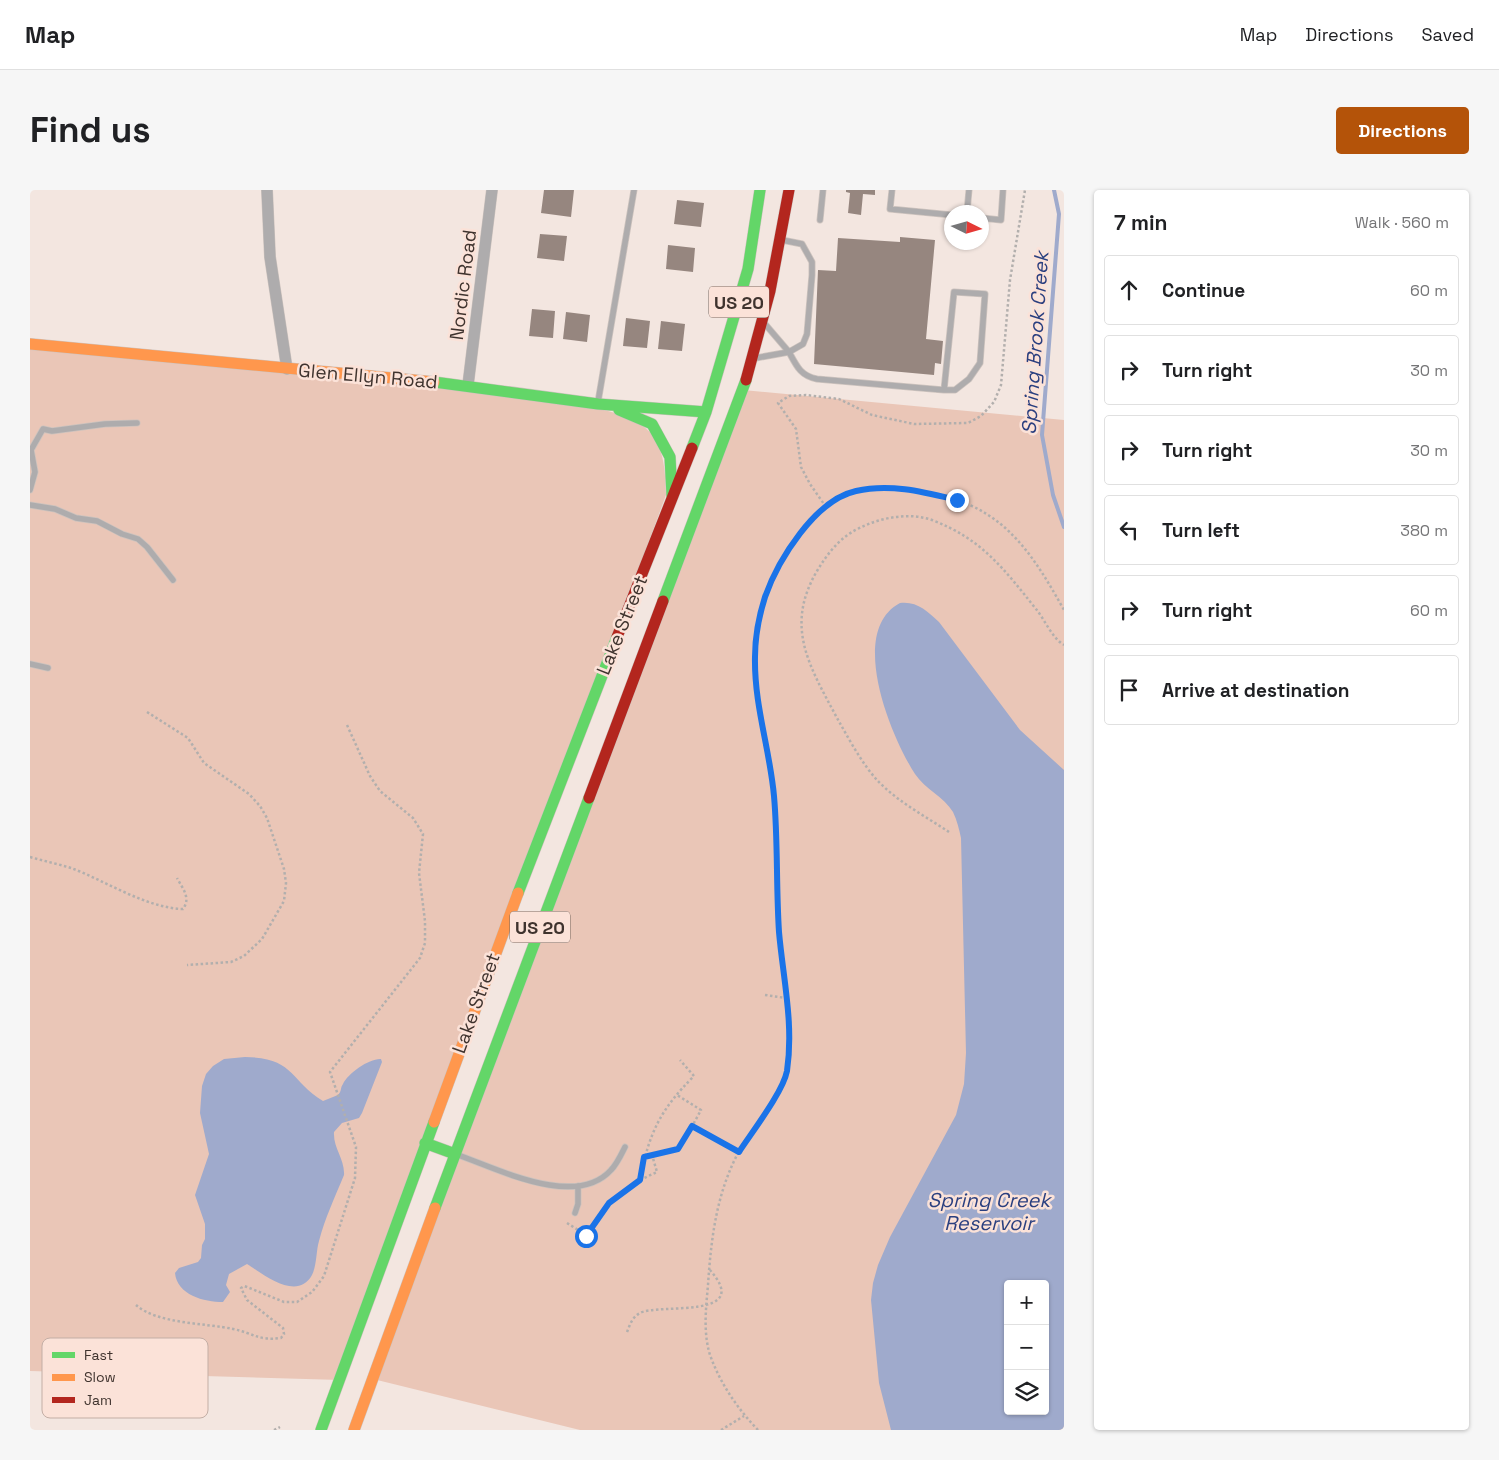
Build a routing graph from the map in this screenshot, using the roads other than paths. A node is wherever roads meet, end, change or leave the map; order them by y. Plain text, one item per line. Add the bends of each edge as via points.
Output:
1 (266, 190) edge
2 (492, 190) edge
3 (634, 190) edge
4 (760, 190) edge
5 (789, 190) edge
6 (823, 190) edge
7 (892, 190) edge
8 (969, 190) edge
9 (1003, 190) edge
10 (968, 205) edge
11 (944, 214) edge
12 (989, 219) edge
13 (820, 220) dead end
14 (781, 239) junction
15 (764, 323) junction
16 (30, 344) edge
17 (789, 352) junction
18 (754, 358) junction
19 (287, 369) junction
20 (468, 385) junction
21 (944, 390) junction
22 (598, 404) junction
23 (717, 419) junction
24 (136, 423) dead end
25 (30, 490) edge
26 (672, 496) junction
27 (30, 505) edge
28 (173, 580) dead end
29 (30, 664) edge
30 (48, 668) dead end
31 (425, 1143) junction
32 (625, 1147) dead end
33 (455, 1154) junction
34 (578, 1186) junction
35 (575, 1213) dead end
36 (321, 1430) edge
37 (354, 1430) edge

1 - 19 street via 270,257
2 - 20 street, Nordic Road
3 - 22 lane
4 - 23 main road, US 20 via 748,269
5 - 14 main road, US 20
6 - 13 lane
7 - 11 lane via 890,209
8 - 10 lane
9 - 12 lane via 1000,220
14 - 15 main road, US 20
14 - 17 lane via 802,244 812,262 807,334 803,344
15 - 17 lane
15 - 18 main road, US 20
16 - 19 main road, Glen Ellyn Road
17 - 18 lane
17 - 21 lane via 798,369 807,377
18 - 23 main road, US 20
19 - 20 main road, Glen Ellyn Road
20 - 22 main road, Glen Ellyn Road
21 - 21 lane via 954,292 985,294 980,363 969,379 955,390
22 - 23 main road, Glen Ellyn Road
22 - 26 main road via 630,413 652,424 670,457
23 - 26 main road, Lake Street / US 20
23 - 33 main road, Lake Street / US 20
24 - 25 lane via 52,431 43,428 31,450 35,472
26 - 31 main road, Lake Street / US 20 via 545,819
27 - 28 lane via 97,521 138,539
29 - 30 lane
31 - 33 main road
31 - 36 main road, Lake Street / US 20
32 - 34 lane via 612,1170 601,1179
33 - 34 lane via 532,1181 560,1187
33 - 37 main road, Lake Street / US 20
34 - 35 lane

